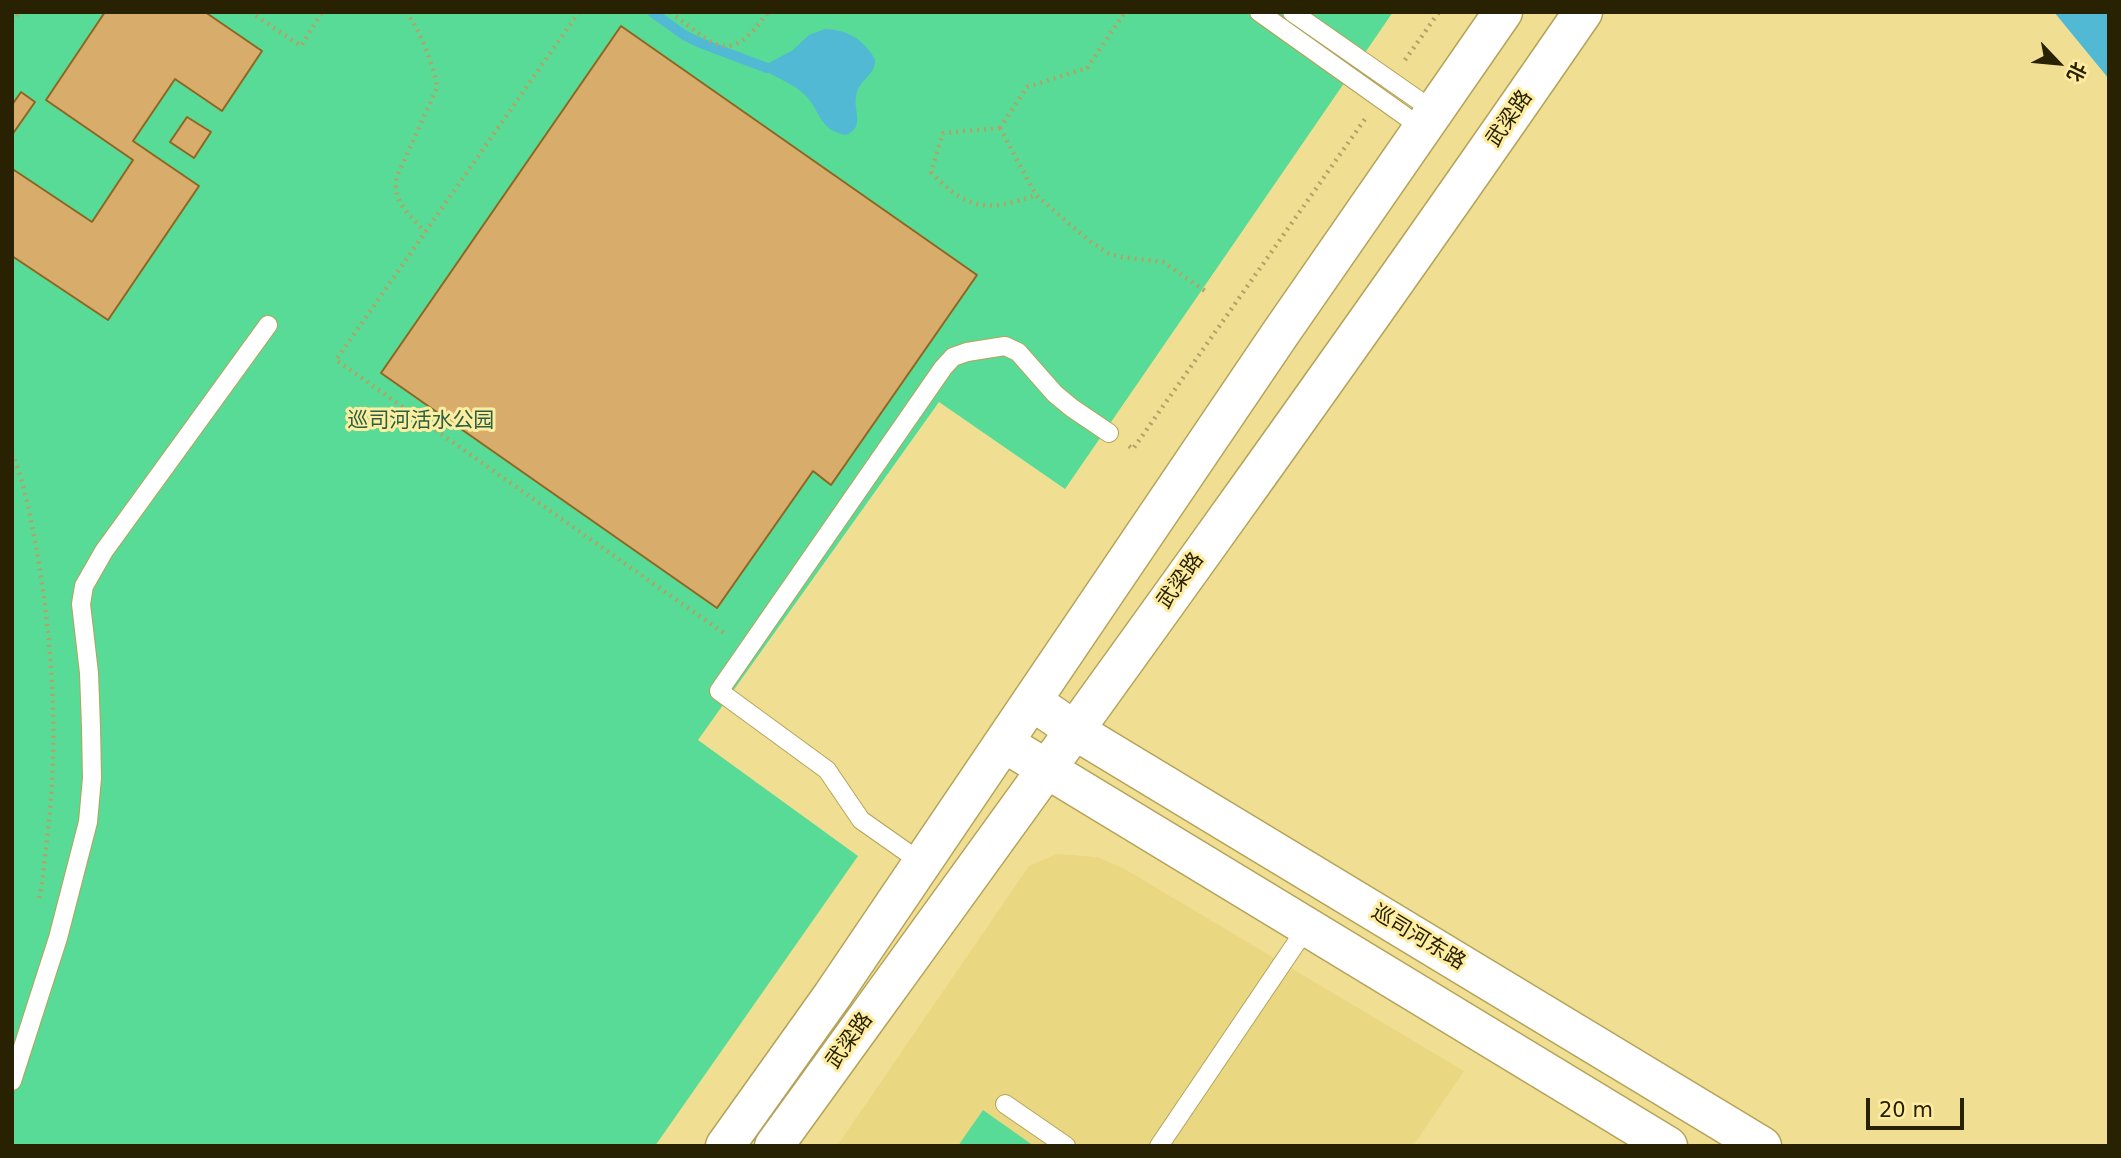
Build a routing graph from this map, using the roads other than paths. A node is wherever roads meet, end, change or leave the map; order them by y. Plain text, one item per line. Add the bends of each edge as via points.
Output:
1 (1259, 12) edge
2 (1292, 12) edge
3 (1503, 12) edge
4 (1583, 12) edge
5 (1428, 120) junction
6 (268, 324) dead end
7 (1109, 433) road end
8 (1032, 701) junction
9 (1074, 730) junction
10 (1004, 743) junction
11 (1046, 770) junction
12 (922, 863) junction
13 (1307, 928) junction
14 (12, 1081) edge
15 (1005, 1104) dead end
16 (725, 1146) edge
17 (774, 1146) edge
18 (1066, 1146) edge
19 (1159, 1146) edge
20 (1668, 1146) edge
21 (1762, 1146) edge

1 - 5 lane via 1380,98
2 - 5 lane via 1391,82
3 - 5 main road, 武梁路
4 - 9 main road, 武梁路
5 - 8 main road, 武梁路
6 - 14 lane via 104,551 84,586 81,604 89,673 92,778 88,822 54,951
7 - 12 lane via 1055,394 1018,352 1005,346 953,357 719,691 827,770 861,820
8 - 9 main road, 巡司河东路
8 - 10 main road, 武梁路
9 - 11 main road, 武梁路
9 - 21 main road, 巡司河东路
10 - 11 main road
10 - 12 main road, 武梁路
11 - 13 main road
11 - 17 main road, 武梁路
12 - 16 main road, 武梁路
13 - 19 lane
13 - 20 main road
15 - 18 lane

